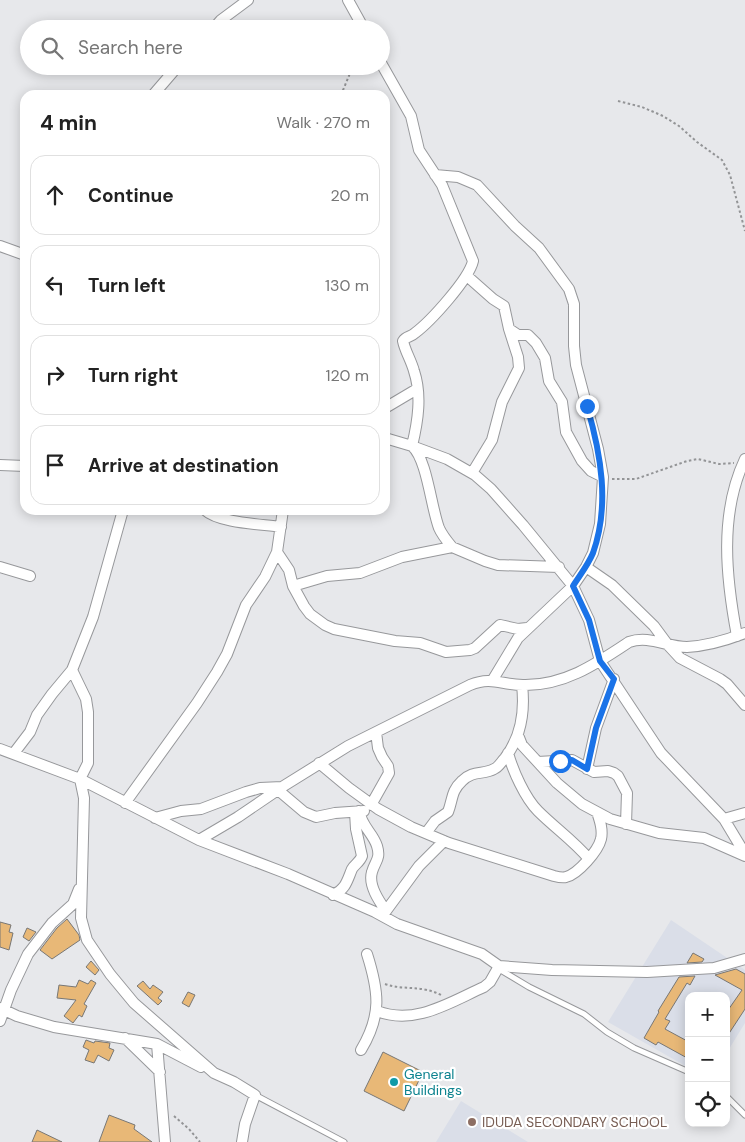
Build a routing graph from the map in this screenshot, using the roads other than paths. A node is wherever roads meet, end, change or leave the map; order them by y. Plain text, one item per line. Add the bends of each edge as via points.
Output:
1 (248, 0) edge
2 (348, 0) edge
3 (221, 20) edge
4 (359, 20) edge
5 (170, 75) edge
6 (387, 75) edge
7 (157, 90) edge
8 (435, 175) junction
9 (0, 246) edge
10 (20, 251) edge
11 (467, 276) junction
12 (509, 329) junction
13 (417, 389) junction
14 (390, 405) edge
15 (390, 439) edge
16 (412, 446) junction
17 (744, 460) edge
18 (0, 465) edge
19 (20, 466) edge
20 (472, 473) junction
21 (603, 477) junction
22 (122, 515) edge
23 (212, 515) edge
24 (282, 515) edge
25 (281, 527) junction
26 (452, 547) junction
27 (277, 552) junction
28 (0, 567) edge
29 (559, 567) junction
30 (586, 567) junction
31 (30, 576) dead end
32 (294, 586) junction
33 (573, 586) junction
34 (527, 628) junction
35 (741, 635) edge
36 (668, 645) junction
37 (600, 661) junction
38 (72, 670) junction
39 (614, 679) junction
40 (492, 680) junction
41 (522, 685) junction
42 (745, 705) edge
43 (376, 732) junction
44 (518, 735) junction
45 (0, 749) edge
46 (14, 753) junction
47 (508, 753) junction
48 (538, 762) junction
49 (319, 763) junction
50 (587, 769) junction
51 (80, 779) junction
52 (280, 788) junction
53 (125, 803) junction
54 (375, 807) junction
55 (357, 811) junction
56 (597, 812) junction
57 (745, 813) edge
58 (155, 818) junction
59 (724, 819) junction
60 (626, 824) junction
61 (426, 833) junction
62 (199, 840) junction
63 (444, 840) junction
64 (745, 855) edge
65 (589, 859) junction
66 (81, 883) junction
67 (333, 895) junction
68 (384, 914) junction
69 (367, 954) dead end
70 (745, 959) edge
71 (498, 968) joint
72 (2, 1009) edge
73 (377, 1011) junction
74 (0, 1021) edge
75 (125, 1038) junction
76 (157, 1044) junction
77 (361, 1050) dead end
78 (685, 1070) edge
79 (160, 1072) junction
80 (214, 1073) junction
81 (256, 1095) junction
82 (730, 1100) edge
83 (745, 1115) edge
84 (165, 1142) edge
85 (242, 1142) edge
86 (344, 1142) edge

1 - 3 street
2 - 4 street
5 - 7 street
6 - 8 street via 411,116 419,150
8 - 11 street via 472,258
8 - 21 street via 458,177 477,185 539,248 569,289 574,304 576,365
9 - 10 street
11 - 12 street via 504,306
11 - 13 street via 432,317 403,339
12 - 20 street via 519,368 502,402 492,440
12 - 21 street via 518,335 528,335 536,343 545,358 549,381 562,402 566,432 582,461
13 - 14 street
13 - 16 street via 418,416
15 - 16 street
16 - 20 street
16 - 26 street via 417,450 423,467 438,526
17 - 35 street via 729,515 726,543 727,567
18 - 19 street
20 - 29 street via 506,506
21 - 30 street via 600,524
22 - 38 street via 93,617
23 - 25 street
24 - 25 street
25 - 27 street
26 - 29 street via 498,565
26 - 32 street
27 - 32 street via 289,570
27 - 53 street via 246,605 227,654 207,688
28 - 31 street
29 - 33 street
30 - 33 street
30 - 36 street via 612,585 654,626
32 - 34 street via 310,614 334,629 420,643 446,652 475,648 500,625
33 - 34 street
33 - 37 street via 589,620
34 - 40 street
35 - 36 street via 703,645
36 - 37 street via 636,640
36 - 42 street via 680,658 727,684
37 - 39 street
37 - 41 street via 578,674 556,681
38 - 46 street via 37,715 30,732
38 - 51 street via 86,698 88,712 88,763
39 - 50 street via 596,728
39 - 59 street via 661,753
40 - 41 street
40 - 43 street via 470,685
41 - 44 street via 523,709
43 - 49 street
43 - 54 street via 378,748 389,773
44 - 47 street
44 - 48 street via 522,745
45 - 46 street
46 - 51 street
47 - 61 street via 498,767 475,773 461,782 452,794 448,812
47 - 65 street via 537,811
48 - 50 street via 572,760
48 - 56 street via 568,793
49 - 52 street
49 - 54 street
50 - 60 street via 608,771 618,776 627,792
51 - 53 street
51 - 66 street via 84,798
52 - 55 street via 304,812 316,817
52 - 58 street via 260,788 202,809
52 - 62 street
53 - 58 street
54 - 55 street
54 - 61 street
55 - 67 street via 356,829 362,856 347,884
55 - 68 street via 377,847 378,861 371,873 371,882
56 - 60 street
56 - 65 street via 601,838
57 - 59 street
58 - 62 street
59 - 64 street
60 - 64 street via 669,836 704,838
61 - 63 street
62 - 67 street
63 - 65 street via 554,876 566,877
63 - 68 street via 419,866
66 - 72 street via 73,904 28,954
66 - 80 street via 81,918 87,940 134,1003
67 - 68 street
68 - 70 street via 397,924 482,954 499,966 646,972 714,968
69 - 73 street via 374,977
71 - 73 street via 490,982 413,1016 393,1016
71 - 78 lane via 584,1014 634,1048
72 - 74 street
72 - 75 street via 54,1027
73 - 77 street
75 - 76 street
75 - 79 street
76 - 79 street
76 - 80 street
79 - 84 street
80 - 81 street
81 - 85 street
81 - 86 lane
82 - 83 lane

